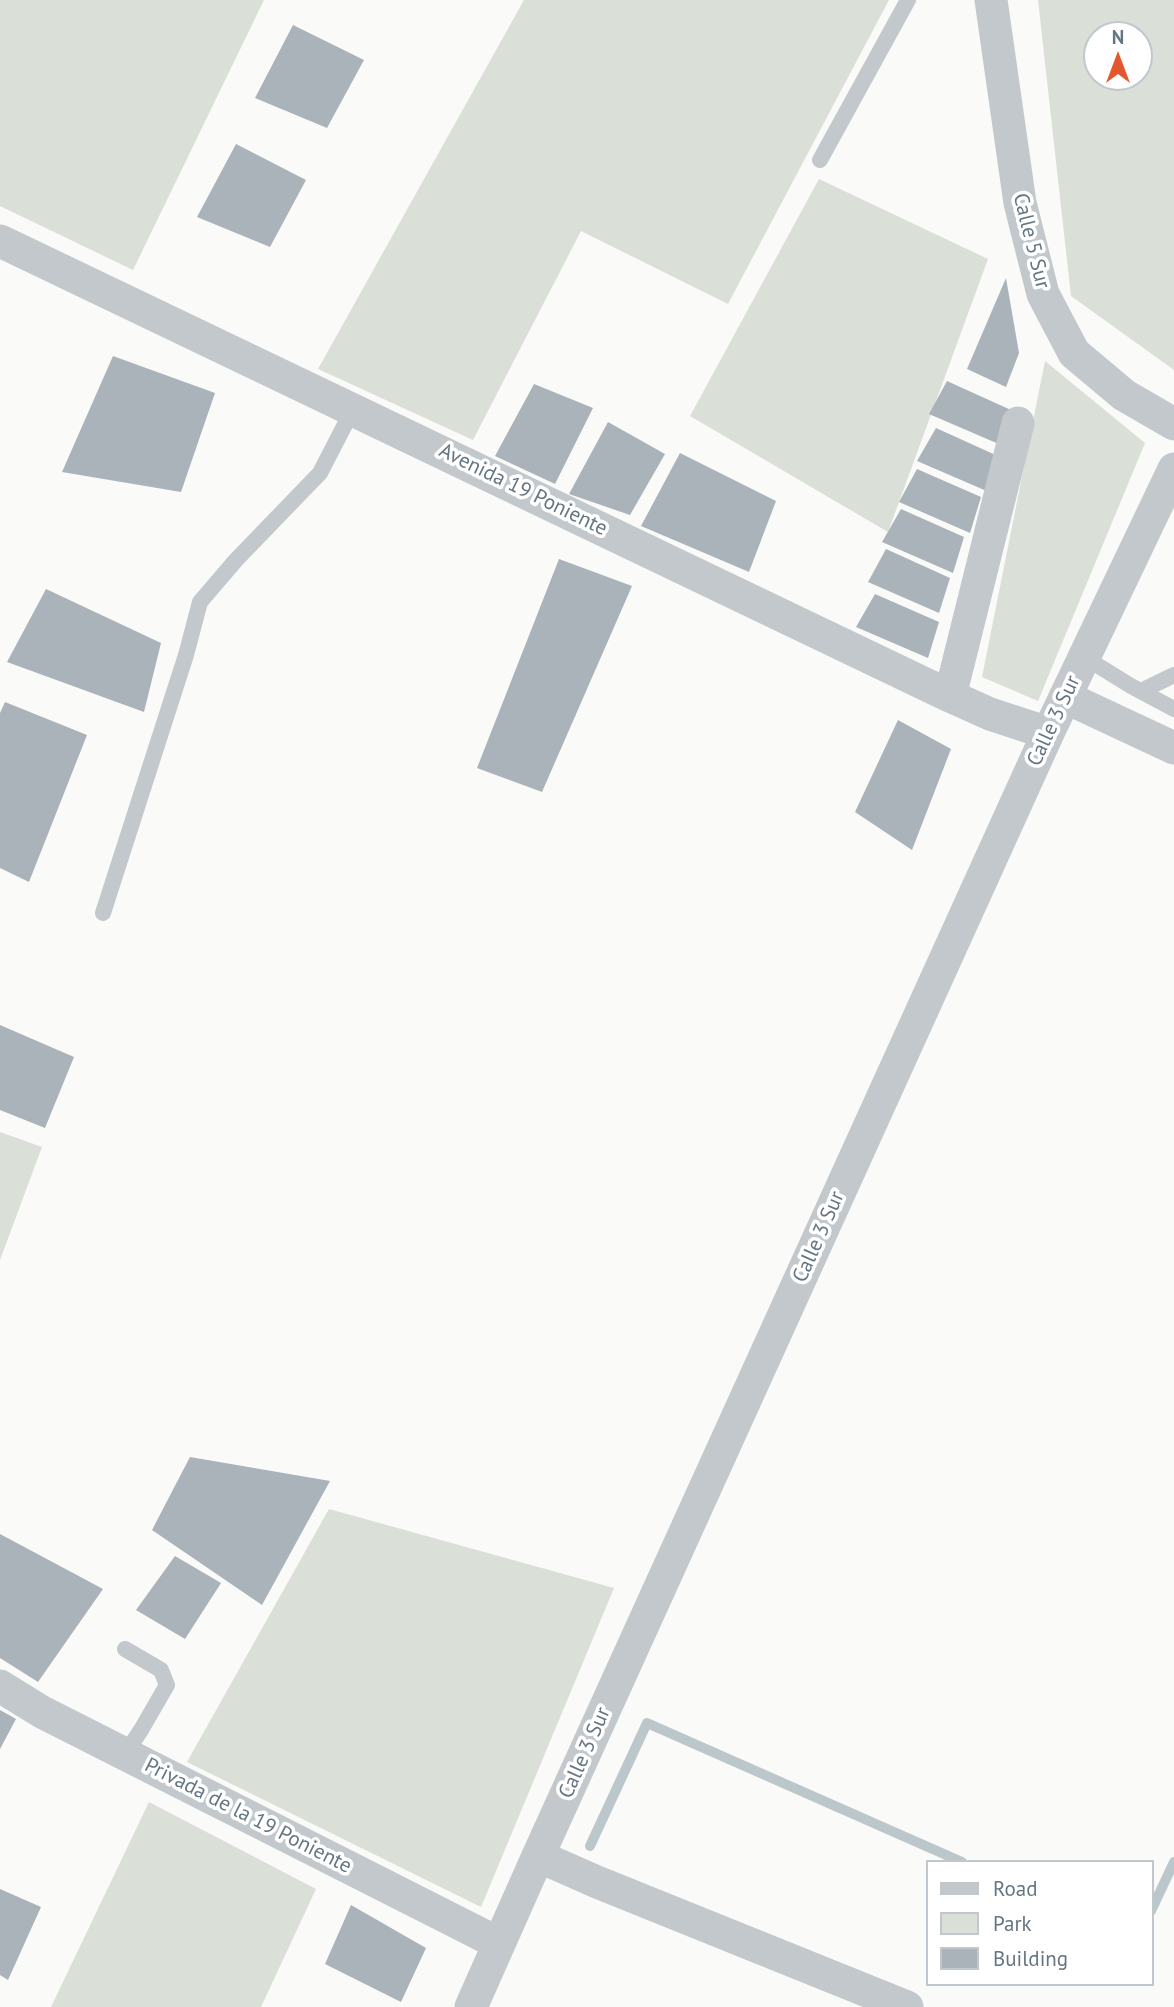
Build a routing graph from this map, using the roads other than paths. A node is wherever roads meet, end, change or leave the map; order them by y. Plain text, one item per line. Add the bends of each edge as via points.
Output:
1 (908, 0) edge
2 (991, 0) edge
3 (820, 160) dead end
4 (0, 241) edge
5 (353, 409) junction
6 (1018, 423) dead end
7 (1174, 424) edge
8 (1174, 469) edge
9 (1084, 657) junction
10 (1174, 675) edge
11 (1141, 691) junction
12 (950, 696) junction
13 (1065, 697) junction
14 (1174, 709) edge
15 (1048, 733) junction
16 (1174, 748) edge
17 (103, 913) dead end
18 (125, 1648) dead end
19 (0, 1686) edge
20 (125, 1754) junction
21 (538, 1856) junction
22 (498, 1943) junction
23 (471, 2007) edge
24 (907, 2007) edge

1 - 3 lane
2 - 7 street, Calle 5 Sur via 1020,203 1043,294 1074,353 1124,395
4 - 5 street, Avenida 19 Poniente
5 - 12 street, Avenida 19 Poniente
5 - 17 lane via 320,474 200,602
6 - 12 street
8 - 9 street, Calle 3 Sur
9 - 11 lane
9 - 13 street, Calle 3 Sur
10 - 11 lane
11 - 14 lane
12 - 15 street, Avenida 19 Poniente
13 - 15 street, Calle 3 Sur
13 - 16 street
15 - 21 street, Calle 3 Sur
18 - 20 lane via 161,1670 167,1685
19 - 20 street, Privada de la 19 Poniente
20 - 22 street, Privada de la 19 Poniente
21 - 22 street, Calle 3 Sur
21 - 24 street
22 - 23 street, Calle 3 Sur

